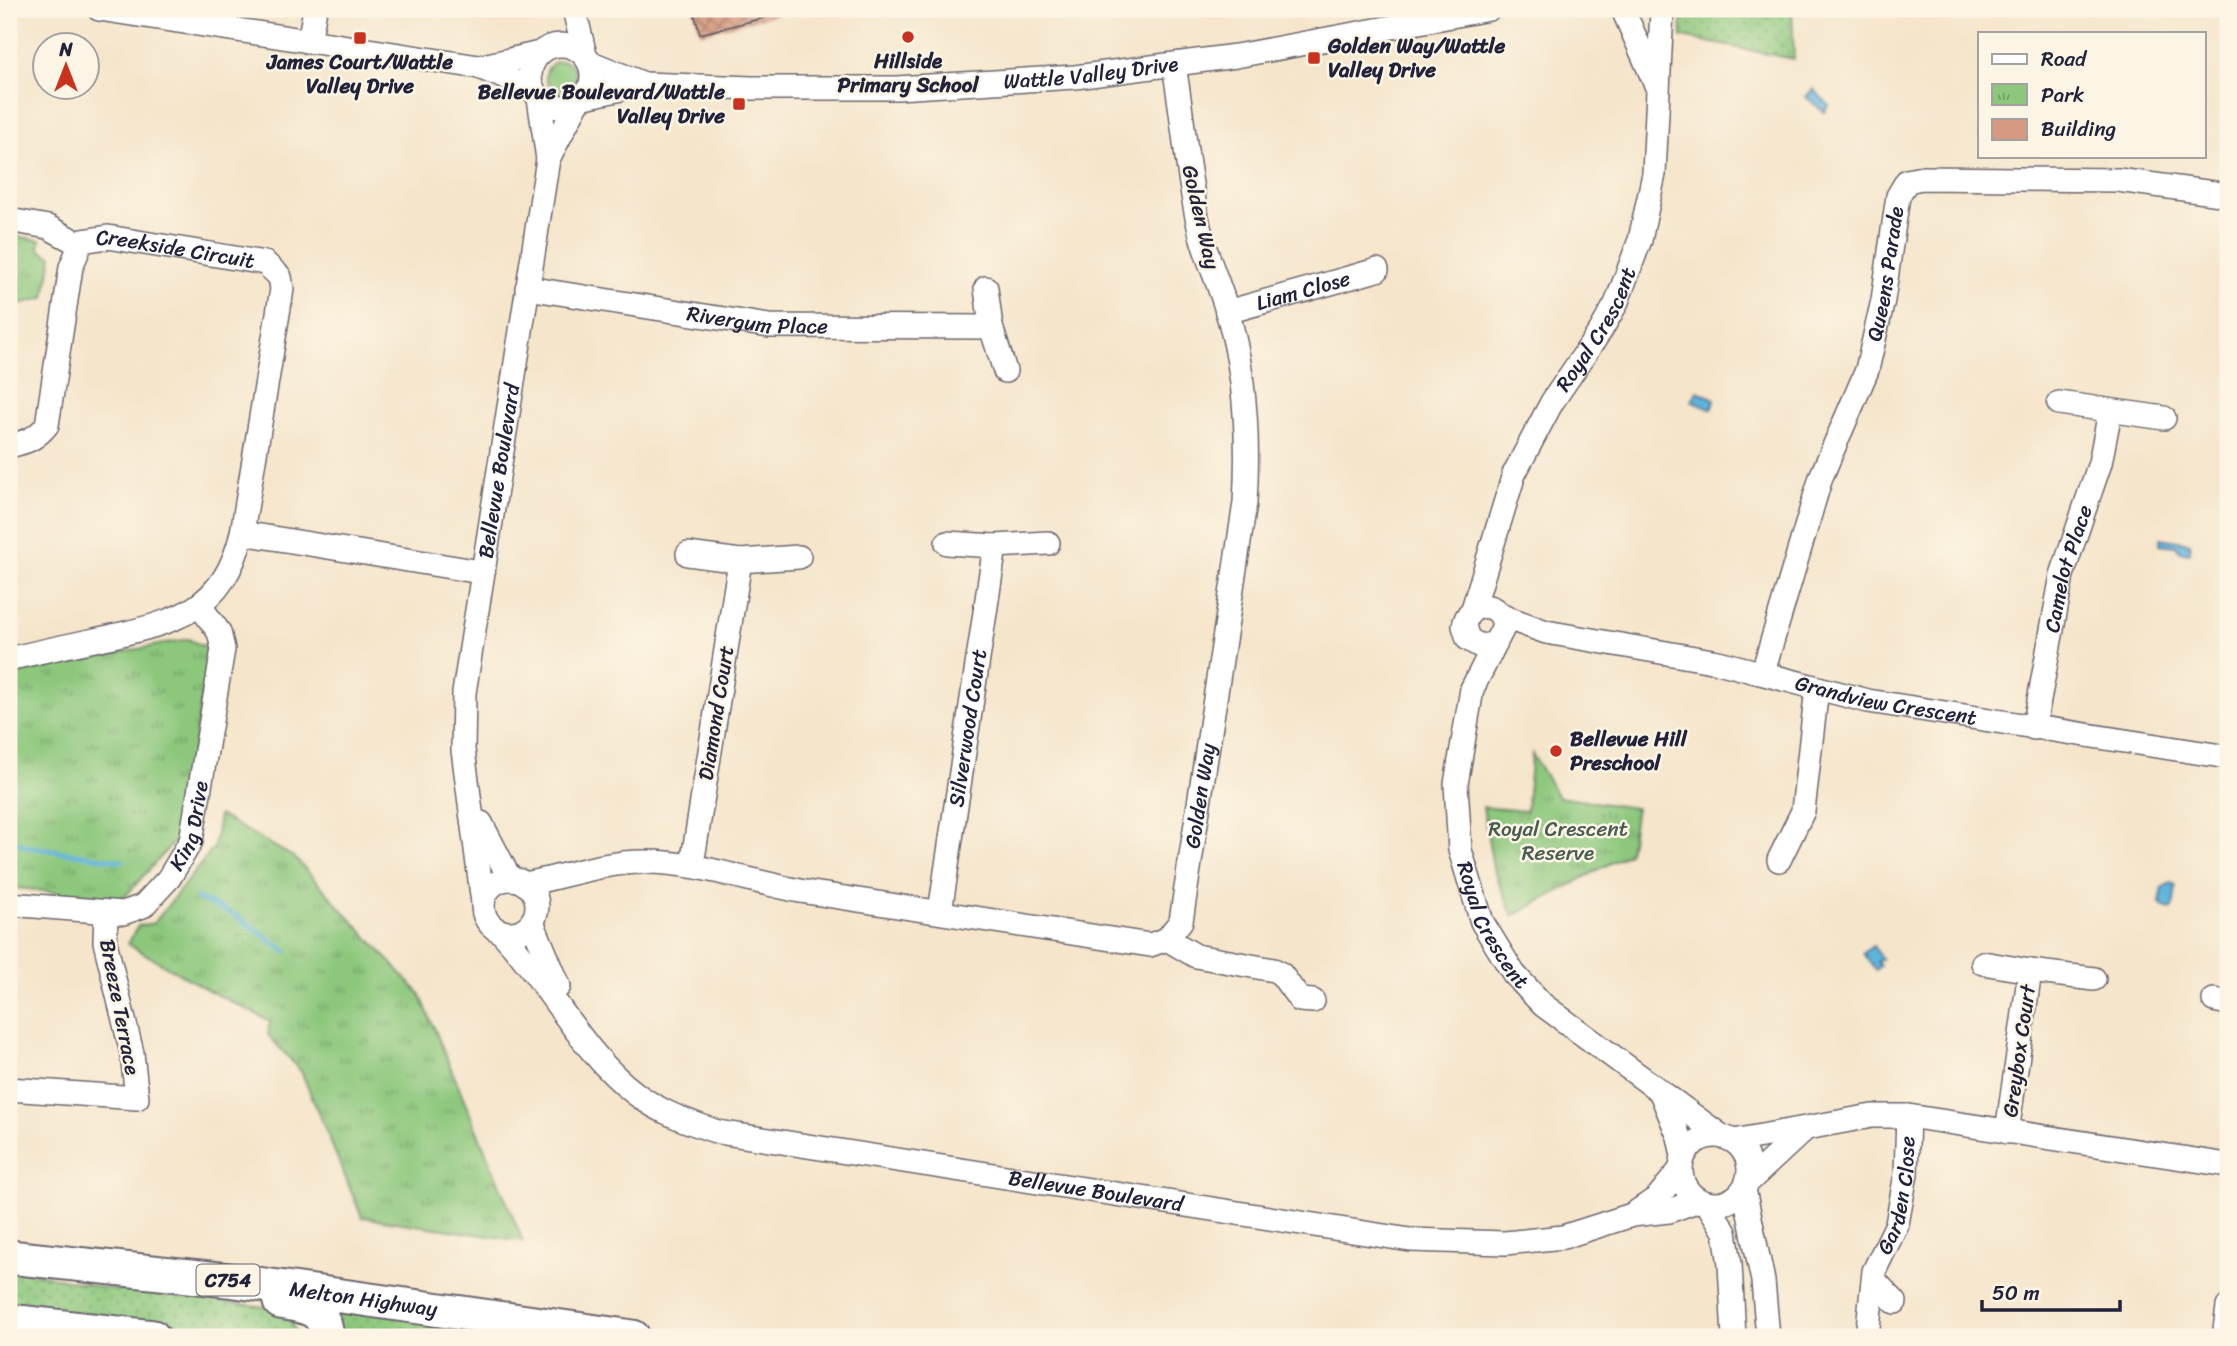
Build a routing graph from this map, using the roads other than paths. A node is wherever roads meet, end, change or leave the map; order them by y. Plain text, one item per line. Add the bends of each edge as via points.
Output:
1 (99, 9) edge
2 (315, 9) edge
3 (572, 9) edge
4 (1489, 9) edge
5 (1654, 9) edge
6 (1662, 9) edge
7 (1621, 11) edge
8 (309, 43) junction
9 (543, 50) junction
10 (587, 59) junction
11 (1174, 65) junction
12 (480, 67) junction
13 (644, 84) junction
14 (1656, 85) junction
15 (536, 94) junction
16 (581, 99) junction
17 (548, 159) junction
18 (2228, 195) edge
19 (9, 220) edge
20 (79, 244) junction
21 (1377, 271) dead end
22 (527, 288) junction
23 (986, 288) dead end
24 (1227, 312) junction
25 (991, 327) junction
26 (1006, 371) dead end
27 (2059, 403) dead end
28 (2110, 412) junction
29 (2164, 418) dead end
30 (9, 446) edge
31 (242, 533) junction
32 (947, 543) dead end
33 (1048, 543) dead end
34 (995, 545) junction
35 (688, 554) dead end
36 (799, 557) dead end
37 (1490, 560) junction
38 (740, 562) junction
39 (481, 572) junction
40 (200, 606) junction
41 (1473, 609) junction
42 (1501, 615) junction
43 (1546, 632) junction
44 (1468, 639) junction
45 (1497, 641) junction
46 (9, 659) edge
47 (1763, 671) junction
48 (1817, 688) junction
49 (1472, 689) junction
50 (2034, 728) junction
51 (2228, 757) edge
52 (467, 784) junction
53 (1779, 860) dead end
54 (692, 865) junction
55 (583, 872) junction
56 (517, 881) junction
57 (483, 903) junction
58 (9, 904) edge
59 (940, 912) junction
60 (106, 913) junction
61 (534, 914) junction
62 (500, 930) junction
63 (1167, 939) junction
64 (1983, 963) dead end
65 (2030, 971) junction
66 (2094, 979) dead end
67 (1313, 1001) dead end
68 (586, 1042) junction
69 (9, 1089) edge
70 (1661, 1093) junction
71 (1908, 1116) junction
72 (1805, 1129) junction
73 (2007, 1132) junction
74 (1727, 1139) junction
75 (1682, 1163) junction
76 (2228, 1165) edge
77 (1746, 1185) junction
78 (1703, 1202) junction
79 (1632, 1215) junction
80 (16, 1258) edge
81 (1874, 1275) junction
82 (1895, 1302) dead end
83 (2228, 1307) edge
84 (9, 1321) edge
85 (141, 1336) edge
86 (81, 1337) edge
87 (327, 1337) edge
88 (633, 1337) edge
89 (1734, 1337) edge
90 (1768, 1337) edge
91 (1867, 1337) edge
92 (2224, 1337) edge

1 - 8 street
2 - 8 street
3 - 9 street
3 - 10 street
4 - 11 street, Wattle Valley Drive
5 - 7 street
6 - 14 street, Royal Crescent
7 - 14 street, Royal Crescent
8 - 12 street
9 - 10 street via 571,46
9 - 12 street
9 - 15 street via 531,69
10 - 13 street, Wattle Valley Drive
10 - 16 street via 592,80
11 - 13 street, Wattle Valley Drive via 1012,82 897,88
11 - 24 street, Golden Way via 1199,223
12 - 15 street
13 - 16 street, Wattle Valley Drive
14 - 37 street, Royal Crescent via 1654,174 1631,268 1601,330 1532,436 1503,505
15 - 16 street via 558,107
15 - 17 street, Bellevue Boulevard
16 - 17 street, Bellevue Boulevard
17 - 22 street, Bellevue Boulevard
18 - 47 street, Queens Parade via 2074,177 1907,181 1898,196 1867,370 1821,477
19 - 20 street via 48,227
20 - 30 street, Creekside Circuit via 71,267 47,425 38,436
20 - 31 street, Creekside Circuit via 100,236 134,241 265,263 280,277 282,289
21 - 24 street, Liam Close
22 - 25 street, Rivergum Place via 778,327
22 - 39 street, Bellevue Boulevard
23 - 25 street
24 - 63 street, Golden Way via 1244,394 1245,503 1181,921
25 - 26 street
27 - 28 street
28 - 29 street
28 - 50 street, Camelot Place via 2100,463 2062,575
31 - 39 street
31 - 40 street, Creekside Circuit via 236,561
32 - 34 street
33 - 34 street
34 - 59 street, Silverwood Court
35 - 38 street
36 - 38 street
37 - 41 street, Royal Crescent
37 - 42 street, Royal Crescent
38 - 54 street, Diamond Court
39 - 52 street, Bellevue Boulevard via 463,704
40 - 46 street, Creekside Circuit via 166,624
40 - 60 street, King Drive via 219,632 223,649 191,841 169,878 144,906
41 - 42 street via 1487,606
41 - 44 street via 1464,626
42 - 43 street, Grandview Crescent
42 - 45 street via 1504,626
43 - 45 street, Grandview Crescent
43 - 47 street, Grandview Crescent
44 - 45 street via 1480,646
44 - 49 street, Royal Crescent
45 - 49 street, Royal Crescent
47 - 48 street, Grandview Crescent
48 - 50 street, Grandview Crescent via 1868,701
48 - 53 street via 1803,811
49 - 70 street, Royal Crescent via 1461,743 1455,817 1482,922 1514,974 1543,1005
50 - 51 street, Grandview Crescent
52 - 56 street, Bellevue Boulevard via 486,839
52 - 57 street, Bellevue Boulevard
54 - 55 street via 640,862
54 - 59 street via 756,883
55 - 56 street
55 - 61 street via 557,888
56 - 57 street via 495,883
56 - 61 street via 536,897
57 - 62 street via 487,919
58 - 60 street, King Drive
59 - 63 street via 1150,945
60 - 69 street, Breeze Terrace via 105,942 132,1053 137,1098
61 - 62 street via 517,932
61 - 68 street, Bellevue Boulevard
62 - 68 street, Bellevue Boulevard via 531,964
63 - 67 street via 1196,956 1274,970 1300,1000
64 - 65 street, Greybox Court
65 - 66 street, Greybox Court
65 - 73 street, Greybox Court
68 - 79 street, Bellevue Boulevard via 618,1078 659,1109 744,1137 1410,1240 1461,1244 1551,1238
70 - 74 street, Royal Crescent
70 - 75 street via 1679,1137
71 - 72 street via 1872,1116
71 - 73 street
71 - 81 street, Garden Close via 1906,1174 1897,1224
72 - 74 street
72 - 77 street
73 - 76 street
74 - 75 street via 1699,1139
74 - 77 street via 1748,1159
75 - 78 street via 1685,1187
75 - 79 street, Bellevue Boulevard via 1657,1198
77 - 78 street via 1728,1202
77 - 90 street
78 - 79 street, Bellevue Boulevard
78 - 89 street via 1725,1232
80 - 87 highway via 92,1277 307,1306 321,1315
80 - 88 highway, Melton Highway / C754 via 229,1280
81 - 82 street
81 - 91 street, Garden Close
83 - 92 street
84 - 85 highway
85 - 86 street

